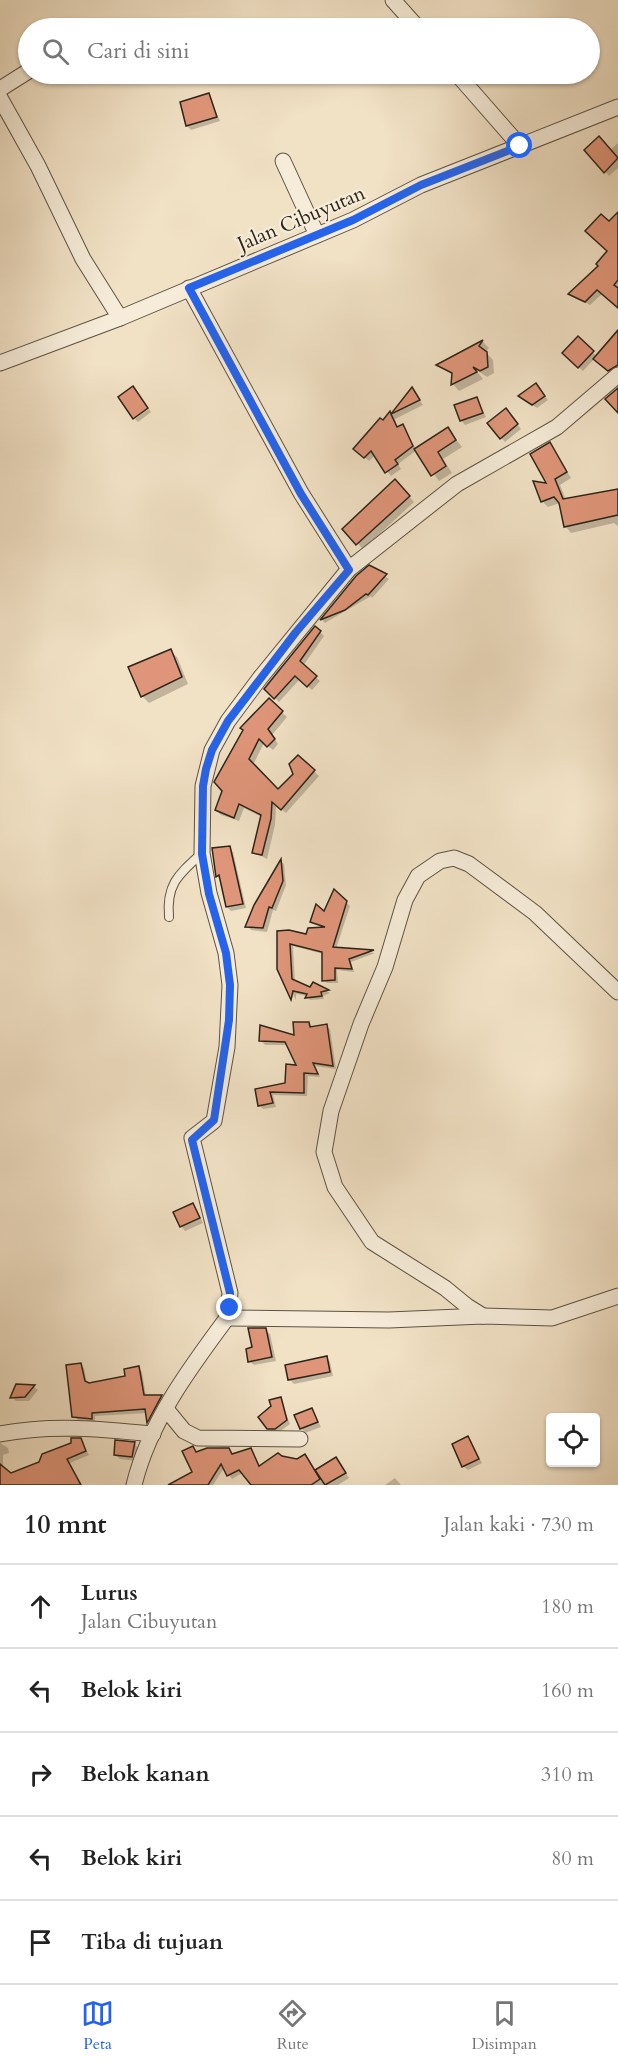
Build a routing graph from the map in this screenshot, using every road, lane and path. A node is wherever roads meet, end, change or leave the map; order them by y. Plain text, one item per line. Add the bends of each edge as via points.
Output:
1 (393, 0) edge
2 (409, 18) edge
3 (18, 78) edge
4 (466, 84) edge
5 (0, 89) edge
6 (0, 98) edge
7 (618, 108) edge
8 (520, 146) junction
9 (283, 161) dead end
10 (317, 235) junction
11 (189, 288) junction
12 (120, 318) junction
13 (0, 363) edge
14 (618, 375) edge
15 (349, 570) junction
16 (202, 854) junction
17 (170, 917) dead end
18 (618, 992) edge
19 (618, 1296) edge
20 (483, 1316) junction
21 (227, 1318) junction
22 (166, 1409) junction
23 (0, 1434) edge
24 (153, 1434) junction
25 (300, 1439) dead end
26 (134, 1485) edge

1 - 2 street
3 - 5 street
4 - 8 street
6 - 12 street via 83,259
7 - 8 street, Jalan Cibuyutan
8 - 10 street, Jalan Cibuyutan via 421,185
9 - 10 street
10 - 11 street, Jalan Cibuyutan
11 - 12 street, Jalan Cibuyutan
11 - 15 street via 301,494
12 - 13 street, Jalan Cibuyutan
14 - 15 street via 557,427 457,484
15 - 16 street via 260,678 212,750 203,786
16 - 17 lane via 172,885 168,899
16 - 21 street via 226,953 229,1020 214,1120 192,1140 230,1293
18 - 20 street via 535,912 469,864 453,858 440,861 418,876 405,900 385,967 331,1111 324,1152 335,1187 372,1242
19 - 20 street via 552,1318
20 - 21 street via 389,1320
21 - 22 street
22 - 24 street
22 - 25 street via 184,1431 198,1438
23 - 24 street via 72,1428
24 - 26 street

